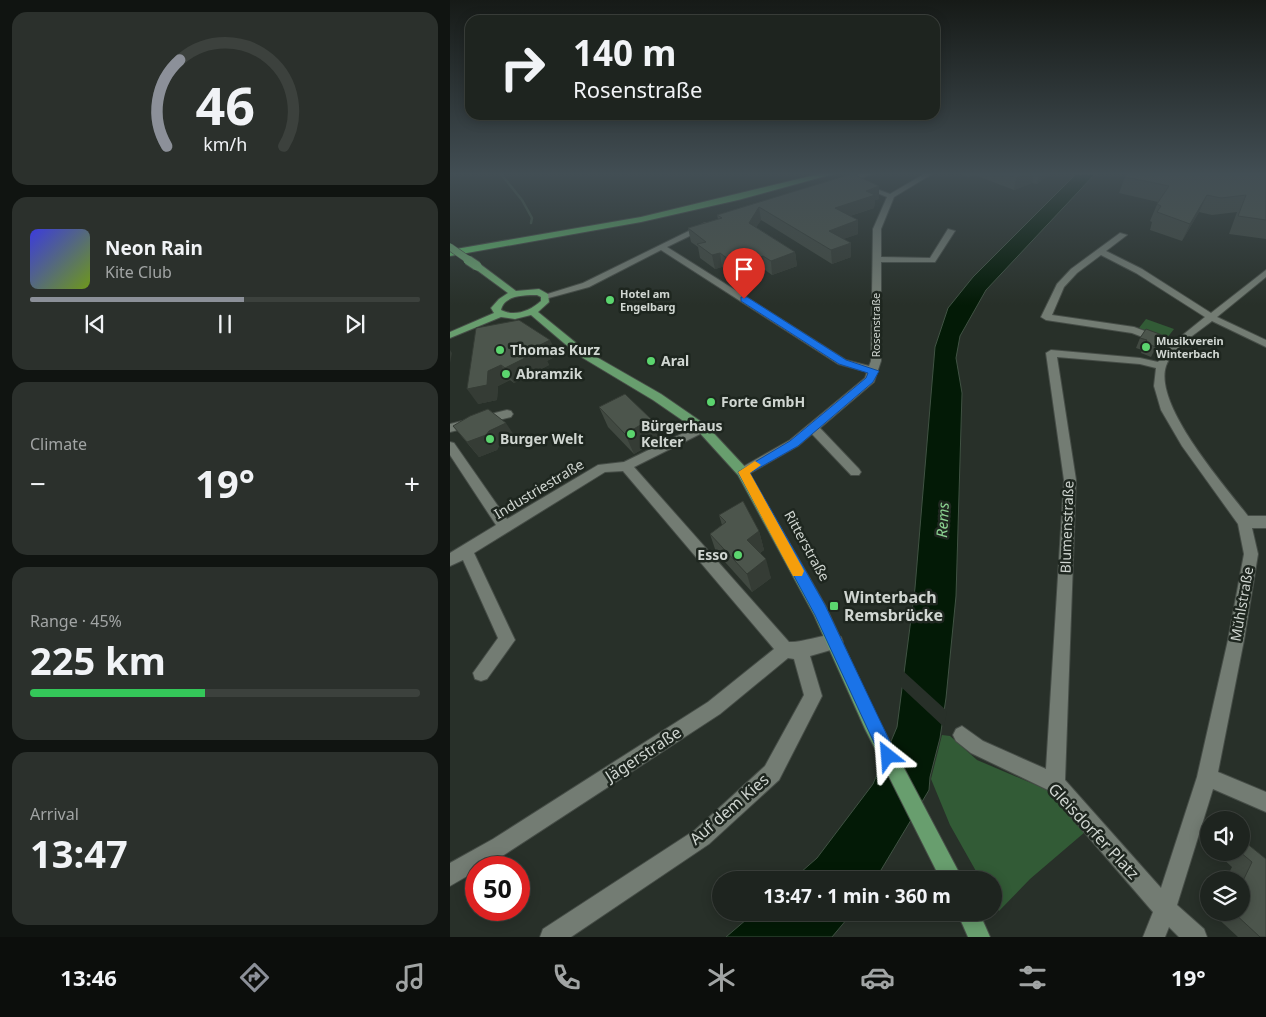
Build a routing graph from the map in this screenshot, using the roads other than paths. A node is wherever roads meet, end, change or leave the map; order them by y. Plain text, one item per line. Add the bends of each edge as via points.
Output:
1 (620, 218) edge
2 (649, 218) edge
3 (881, 218) edge
4 (711, 222) edge
5 (951, 230) dead end
6 (1123, 235) dead end
7 (662, 246) junction
8 (450, 247) edge
9 (1101, 252) junction
10 (450, 255) edge
11 (876, 259) junction
12 (1266, 273) edge
13 (514, 294) junction
14 (546, 296) junction
15 (532, 312) junction
16 (500, 314) junction
17 (1211, 317) junction
18 (450, 335) edge
19 (1266, 344) edge
20 (1175, 346) junction
21 (1161, 366) junction
22 (874, 371) junction
23 (508, 414) dead end
24 (450, 428) edge
25 (702, 428) junction
26 (812, 428) junction
27 (450, 446) edge
28 (626, 466) junction
29 (743, 472) junction
30 (854, 472) dead end
31 (1244, 522) junction
32 (1266, 522) edge
33 (504, 527) junction
34 (466, 551) junction
35 (450, 560) edge
36 (835, 642) junction
37 (792, 651) junction
38 (481, 673) dead end
39 (962, 735) dead end
40 (1207, 777) junction
41 (1055, 783) junction
42 (1266, 802) edge
43 (948, 871) edge
44 (450, 875) edge
45 (1165, 909) junction
46 (972, 921) edge
47 (551, 937) edge
48 (979, 937) edge
49 (1154, 937) edge
50 (1196, 937) edge

1 - 8 highway
2 - 10 highway
3 - 11 street, Rosenstraße via 876,229
4 - 7 street
5 - 11 street via 932,260
6 - 9 street
7 - 14 street via 586,285
7 - 22 street via 842,362
8 - 13 main road, bridge
9 - 17 street via 1139,271
9 - 20 street via 1074,271 1060,286 1046,317 1134,330
11 - 22 street, Rosenstraße
12 - 17 street
13 - 14 main road via 533,292
13 - 16 main road via 498,304
14 - 15 main road via 545,302
15 - 16 main road via 518,316
15 - 25 main road, Ritterstraße via 582,353
16 - 18 main road
17 - 19 street
17 - 20 street
20 - 21 street
21 - 31 street, Mühlstraße via 1159,386 1167,410 1186,443
21 - 41 street, Blumenstraße via 1140,360 1050,353 1070,480
22 - 26 street, Rosenstraße via 870,380
23 - 24 street
25 - 28 street, Industriestraße
25 - 29 main road, Ritterstraße
26 - 29 street, Rosenstraße via 794,443
26 - 30 street
27 - 33 street
28 - 33 street, Industriestraße via 602,468
28 - 37 street
29 - 36 main road, Ritterstraße
31 - 32 street
31 - 40 street, Mühlstraße via 1250,554 1236,640
33 - 34 street, Industriestraße
34 - 35 street, Industriestraße
34 - 38 street via 508,640
36 - 37 street, Jägerstraße
36 - 43 main road, Ritterstraße via 871,723
37 - 44 street, Jägerstraße via 714,708
37 - 47 street, Auf dem Kies via 813,696 772,772 702,837
39 - 41 street, Gleisdorfer Platz via 976,747
40 - 42 street
40 - 45 street, Mühlstraße
41 - 45 street, Gleisdorfer Platz
45 - 49 street, Mühlstraße
45 - 50 street, Gleisdorfer Platz
46 - 48 main road

